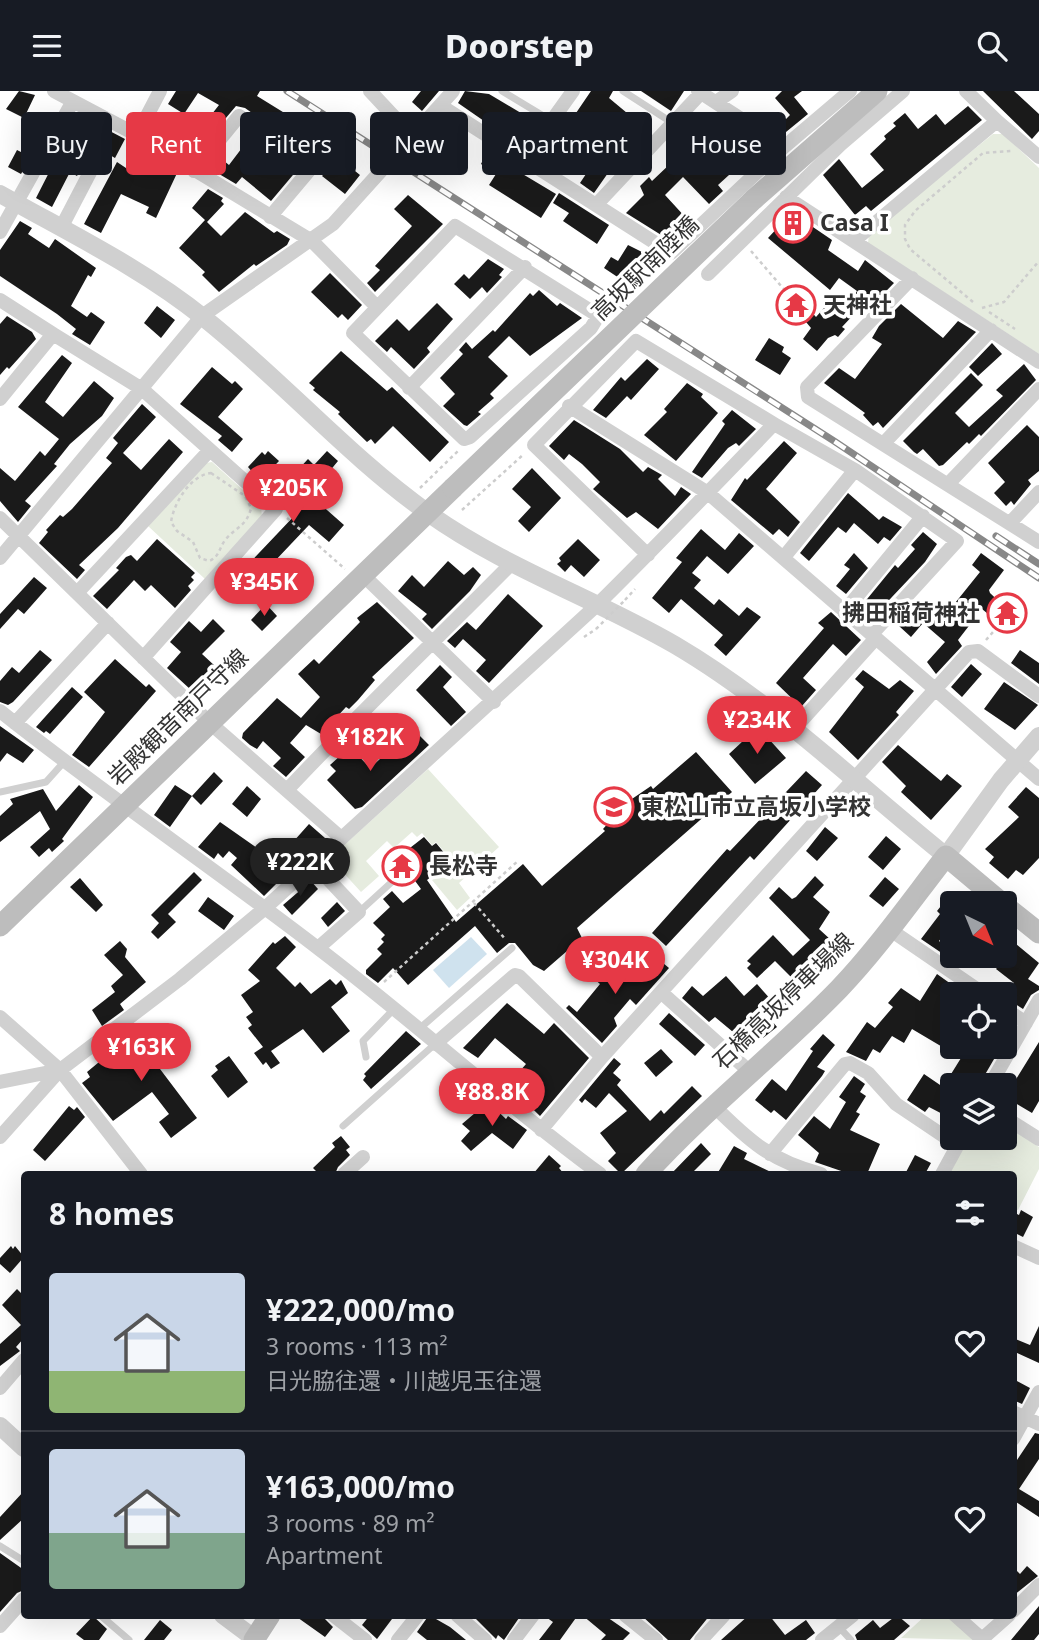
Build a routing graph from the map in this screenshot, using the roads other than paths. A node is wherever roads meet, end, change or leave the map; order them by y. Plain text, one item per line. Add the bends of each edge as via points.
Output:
1 (54, 91) edge
2 (160, 91) edge
3 (370, 91) edge
4 (453, 91) edge
5 (502, 91) edge
6 (573, 91) edge
7 (623, 91) edge
8 (732, 91) edge
9 (850, 91) edge
10 (877, 91) edge
11 (904, 91) edge
12 (966, 91) edge
13 (700, 92) edge
14 (73, 101) junction
15 (716, 102) junction
16 (441, 106) junction
17 (67, 112) edge
18 (149, 112) edge
19 (390, 112) edge
20 (436, 112) edge
21 (537, 112) edge
22 (556, 112) edge
23 (681, 112) edge
24 (731, 112) edge
25 (666, 119) edge
26 (997, 121) junction
27 (666, 128) edge
28 (126, 129) edge
29 (482, 131) edge
30 (226, 132) edge
31 (786, 145) edge
32 (1039, 156) edge
33 (34, 175) edge
34 (89, 175) edge
35 (201, 175) edge
36 (380, 175) edge
37 (553, 175) edge
38 (754, 175) edge
39 (0, 194) edge
40 (786, 197) junction
41 (18, 204) junction
42 (597, 204) junction
43 (270, 217) junction
44 (61, 227) junction
45 (0, 232) edge
46 (855, 240) junction
47 (312, 241) junction
48 (525, 267) junction
49 (709, 274) dead end
50 (912, 278) junction
51 (0, 300) edge
52 (376, 306) junction
53 (202, 316) junction
54 (991, 330) junction
55 (53, 334) junction
56 (1039, 362) edge
57 (409, 388) junction
58 (142, 389) junction
59 (1039, 389) edge
60 (0, 399) edge
61 (569, 406) junction
62 (774, 424) junction
63 (884, 443) junction
64 (210, 450) junction
65 (855, 470) junction
66 (948, 482) junction
67 (453, 488) joint
68 (1039, 492) edge
69 (708, 493) junction
70 (427, 513) junction
71 (923, 516) junction
72 (0, 519) edge
73 (1010, 523) junction
74 (19, 536) junction
75 (1039, 542) edge
76 (648, 555) junction
77 (784, 557) junction
78 (0, 558) edge
79 (510, 564) junction
80 (355, 573) junction
81 (76, 593) junction
82 (597, 605) junction
83 (845, 612) junction
84 (108, 623) junction
85 (874, 636) junction
86 (432, 645) junction
87 (143, 658) junction
88 (935, 688) junction
89 (1039, 696) edge
90 (494, 702) junction
91 (0, 711) edge
92 (15, 723) junction
93 (210, 723) junction
94 (793, 730) junction
95 (1039, 736) edge
96 (1018, 760) junction
97 (64, 762) junction
98 (1039, 779) edge
99 (851, 780) junction
100 (287, 790) junction
101 (0, 792) edge
102 (123, 807) junction
103 (340, 837) junction
104 (946, 856) junction
105 (313, 863) junction
106 (406, 869) dead end
107 (988, 891) edge
108 (264, 909) junction
109 (359, 912) junction
110 (1017, 915) edge
111 (0, 926) edge
112 (889, 929) junction
113 (1039, 933) edge
114 (318, 948) junction
115 (512, 948) road end
116 (966, 982) edge
117 (662, 993) junction
118 (1039, 1000) edge
119 (394, 1009) junction
120 (0, 1017) edge
121 (1017, 1017) edge
122 (1026, 1023) junction
123 (418, 1030) junction
124 (435, 1044) junction
125 (366, 1057) dead end
126 (602, 1057) junction
127 (60, 1070) junction
128 (750, 1072) junction
129 (997, 1073) edge
130 (0, 1082) edge
131 (713, 1105) junction
132 (1017, 1125) edge
133 (343, 1126) dead end
134 (541, 1130) junction
135 (940, 1130) edge
136 (0, 1137) edge
137 (1039, 1139) edge
138 (954, 1150) edge
139 (770, 1154) junction
140 (363, 1157) dead end
141 (139, 1171) edge
142 (347, 1171) edge
143 (596, 1171) edge
144 (649, 1171) edge
145 (813, 1171) edge
146 (944, 1171) edge
147 (1017, 1248) edge
148 (1039, 1258) edge
149 (21, 1364) edge
150 (0, 1388) edge
151 (1039, 1392) edge
152 (1026, 1418) edge
153 (0, 1426) edge
154 (21, 1445) edge
155 (0, 1546) edge
156 (21, 1559) edge
157 (1039, 1585) edge
158 (21, 1602) edge
159 (1017, 1607) edge
160 (105, 1619) edge
161 (228, 1619) edge
162 (268, 1619) edge
163 (338, 1619) edge
164 (415, 1619) edge
165 (461, 1619) edge
166 (530, 1619) edge
167 (630, 1619) edge
168 (720, 1619) edge
169 (848, 1619) edge
170 (959, 1619) edge
171 (1005, 1619) edge
172 (0, 1626) edge
173 (839, 1627) junction
174 (255, 1639) edge
175 (129, 1640) edge
176 (365, 1640) edge
177 (398, 1640) edge
178 (485, 1640) edge
179 (513, 1640) edge
180 (656, 1640) edge
181 (701, 1640) edge
182 (822, 1640) edge
183 (851, 1640) edge
184 (982, 1640) edge

1 - 14 street
2 - 18 street
3 - 19 street
4 - 16 street
5 - 21 lane
6 - 22 street
7 - 25 lane
8 - 15 street
9 - 31 street
10 - 67 main road, 高坂駅南陸橋, bridge via 753,200
11 - 40 street
12 - 26 street
13 - 15 street
13 - 23 street
14 - 17 street
14 - 28 street
15 - 24 street
16 - 20 street
16 - 29 street
26 - 32 street
26 - 46 street
27 - 42 street
30 - 43 street via 239,116 312,167
33 - 41 street
34 - 44 street
35 - 43 street
36 - 47 street
37 - 42 street
38 - 42 street via 671,253
39 - 41 street
40 - 46 street
40 - 49 street
41 - 44 street
41 - 45 street
43 - 47 street
44 - 53 street
46 - 50 street
47 - 52 street
47 - 53 street
48 - 52 street via 455,226
48 - 57 street
48 - 57 street via 594,313 597,319 591,328 464,439
50 - 54 street
50 - 63 street via 807,387 808,397
51 - 55 street
52 - 57 street via 353,333
53 - 58 street
53 - 70 street
54 - 56 street
54 - 63 street
55 - 58 street
55 - 60 street
58 - 64 street
58 - 74 street
59 - 66 street
61 - 62 street via 636,341
61 - 69 street
61 - 76 street via 534,445
62 - 65 street
62 - 69 street
63 - 66 street
64 - 81 street
64 - 87 street via 276,509
65 - 71 street
65 - 77 street
66 - 73 street
67 - 70 main road, 岩殿観音南戸守線
68 - 73 street
69 - 76 street
69 - 77 street
70 - 79 street
70 - 80 main road, 岩殿観音南戸守線
71 - 83 street
71 - 85 street via 957,541
72 - 74 street
73 - 75 street
74 - 78 street
74 - 81 street
76 - 82 street
77 - 83 street
79 - 82 street
79 - 86 street
80 - 86 street
80 - 93 main road, 岩殿観音南戸守線
81 - 84 street
82 - 90 street
82 - 94 street via 674,644
83 - 85 street
84 - 87 street
84 - 92 street
85 - 88 street
85 - 94 street
86 - 90 street
86 - 100 street
87 - 93 street
88 - 89 street via 969,652 978,651
88 - 96 street
88 - 99 street
90 - 103 street
91 - 92 street
92 - 97 street
93 - 100 street
93 - 102 main road, 岩殿観音南戸守線
94 - 99 street
95 - 96 street
96 - 98 street
96 - 104 street
97 - 101 lane via 46,782
97 - 102 street
99 - 104 street
99 - 117 street
100 - 103 street
102 - 108 street
102 - 111 main road, 岩殿観音南戸守線
103 - 105 street
104 - 107 main road
104 - 112 main road, 石橋高坂停車場線
105 - 108 street
105 - 109 street
106 - 109 lane
108 - 114 street
108 - 127 street
109 - 114 street
110 - 113 main road
112 - 116 street
112 - 128 main road, 石橋高坂停車場線 via 838,990
114 - 119 street
115 - 123 lane
117 - 126 street
117 - 128 street
118 - 122 street
119 - 123 street
119 - 125 lane via 363,1041
120 - 127 street
121 - 122 street
122 - 129 street
123 - 124 street
124 - 126 street via 515,975
124 - 133 lane
124 - 134 street
126 - 134 street
127 - 130 street
127 - 136 street
127 - 141 street
128 - 131 main road, 石橋高坂停車場線
131 - 139 street via 755,1146
131 - 144 main road, 石橋高坂停車場線
132 - 137 street
134 - 143 street
135 - 139 street via 896,1104 876,1081 849,1063
138 - 146 street
139 - 145 street
140 - 142 street
147 - 148 street
149 - 150 street
151 - 152 street
153 - 154 street
155 - 156 lane
157 - 159 street
158 - 172 street
160 - 175 lane
161 - 174 street
162 - 174 main road
163 - 176 street
164 - 177 street
165 - 178 street
166 - 179 street
167 - 180 street
168 - 181 street
169 - 173 street
170 - 184 street
171 - 184 street
173 - 182 street
173 - 183 lane

